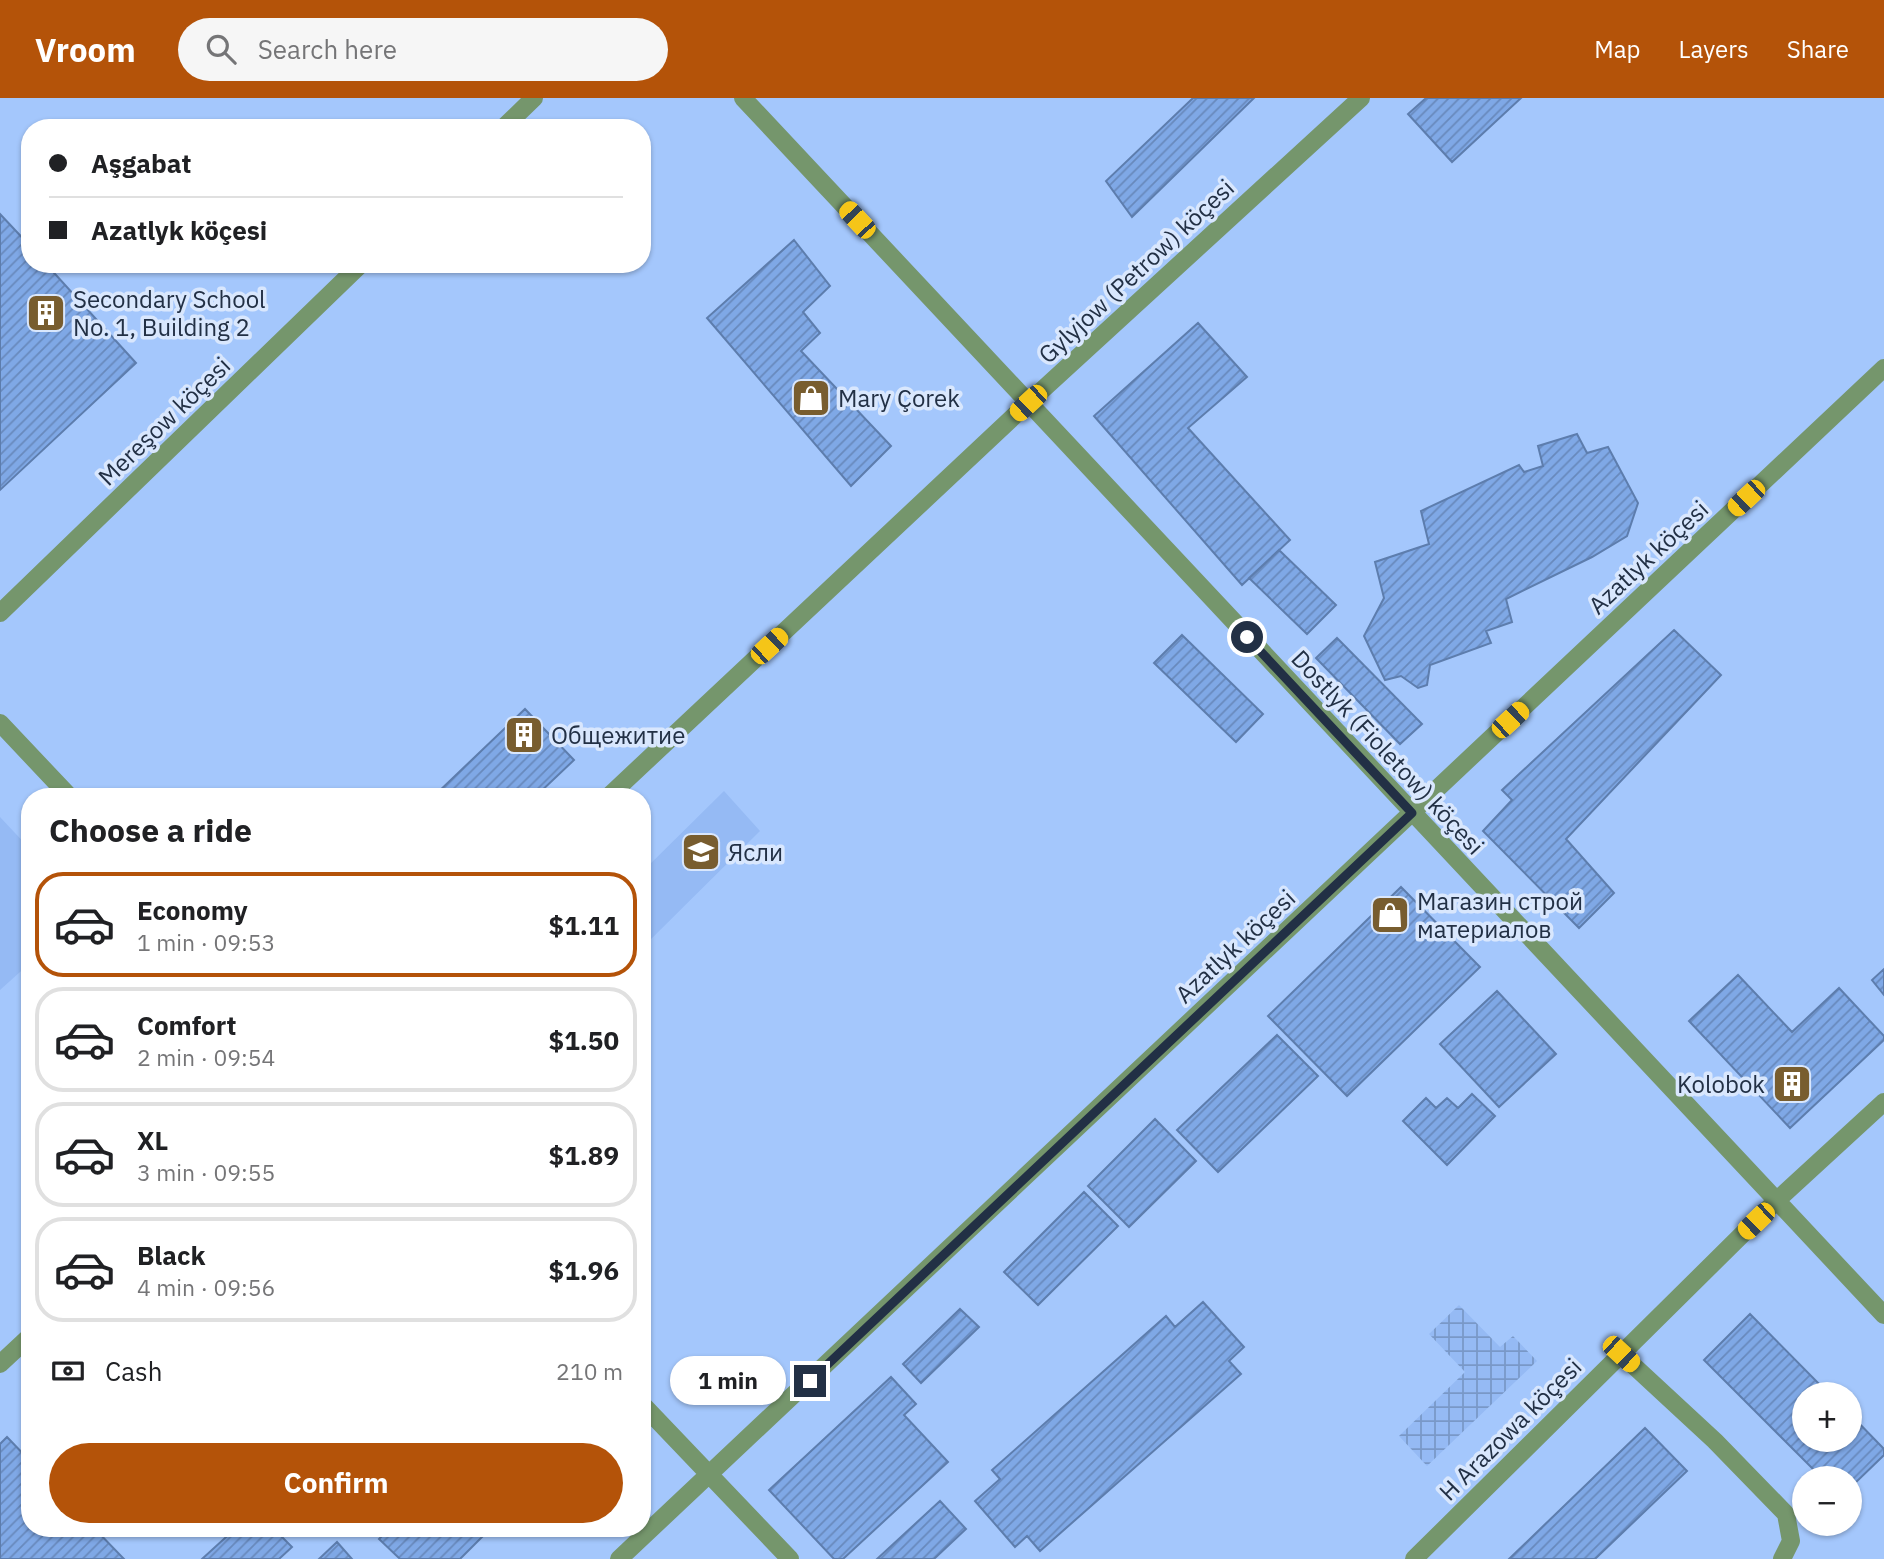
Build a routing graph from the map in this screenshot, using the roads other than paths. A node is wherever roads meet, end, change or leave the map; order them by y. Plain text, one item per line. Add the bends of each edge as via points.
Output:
1 (534, 98) edge
2 (743, 98) edge
3 (1361, 98) edge
4 (512, 119) edge
5 (352, 273) edge
6 (1884, 368) edge
7 (1028, 403) junction
8 (0, 613) edge
9 (0, 723) edge
10 (61, 788) edge
11 (618, 788) edge
12 (1412, 813) junction
13 (1884, 1102) edge
14 (1775, 1202) junction
15 (1884, 1315) edge
16 (21, 1344) edge
17 (1621, 1354) junction
18 (0, 1364) edge
19 (651, 1414) edge
20 (710, 1476) junction
21 (651, 1530) edge
22 (643, 1537) edge
23 (619, 1559) edge
24 (789, 1559) edge
25 (1413, 1559) edge
26 (1782, 1559) edge

1 - 4 street
2 - 7 street, Dostlyk (Fioletow) köçesi
3 - 7 street, Gylyjow (Petrow) köçesi
5 - 8 street, Mereşow köçesi
6 - 12 street, Azatlyk köçesi
7 - 11 street, Gylyjow (Petrow) köçesi
7 - 12 street, Dostlyk (Fioletow) köçesi
9 - 10 street
12 - 14 street, Dostlyk (Fioletow) köçesi
12 - 20 street, Azatlyk köçesi
13 - 14 street, H Arazowa köçesi
14 - 15 street, Dostlyk (Fioletow) köçesi
14 - 17 street, H Arazowa köçesi
16 - 18 street
17 - 25 street, H Arazowa köçesi
17 - 26 street via 1786,1514 1791,1541
19 - 20 street
20 - 21 street, Azatlyk köçesi
20 - 24 street
22 - 23 street, Azatlyk köçesi

